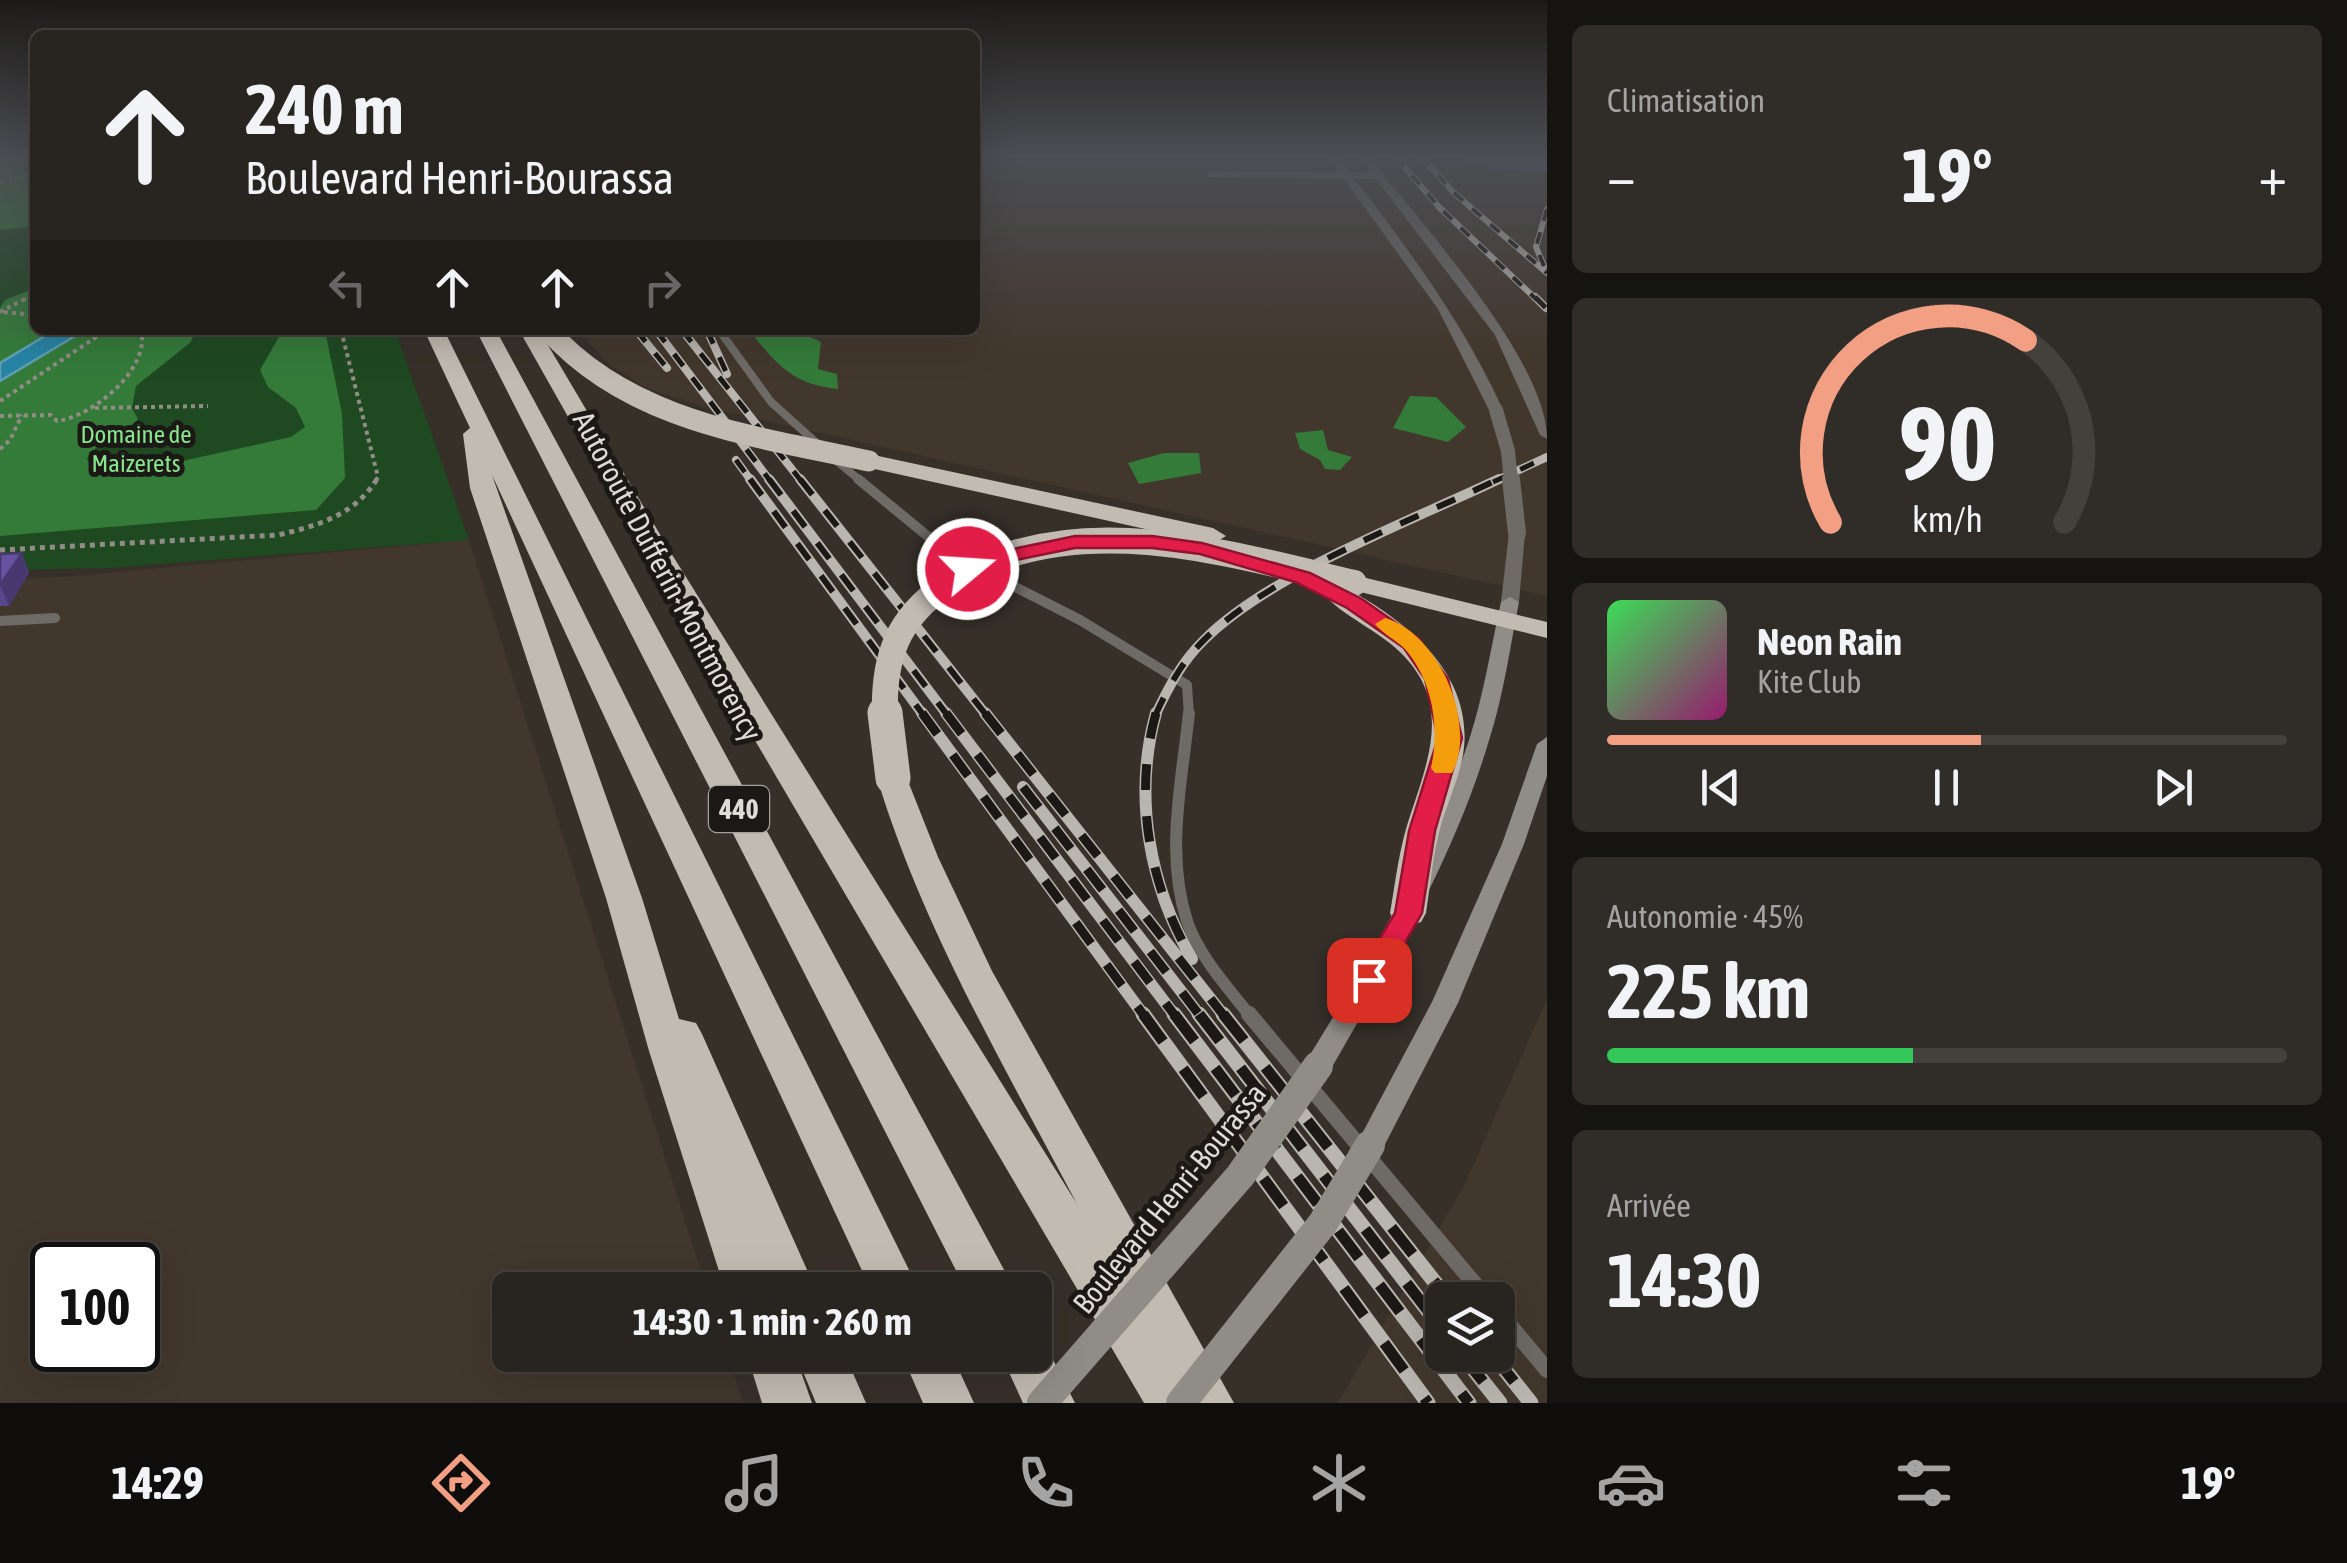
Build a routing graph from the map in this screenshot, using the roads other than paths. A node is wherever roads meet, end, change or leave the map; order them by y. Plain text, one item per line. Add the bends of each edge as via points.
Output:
1 (1382, 222) edge
2 (1415, 222) edge
3 (436, 335) edge
4 (489, 335) edge
5 (531, 335) edge
6 (553, 335) edge
7 (723, 335) edge
8 (469, 401) junction
9 (1547, 435) edge
10 (1350, 582) junction
11 (1508, 611) junction
12 (1547, 611) edge
13 (55, 618) dead end
14 (0, 621) edge
15 (1547, 630) edge
16 (1547, 744) edge
17 (624, 898) junction
18 (1408, 913) junction
19 (744, 1272) edge
20 (784, 1272) edge
21 (885, 1272) edge
22 (982, 1272) edge
23 (1473, 1282) edge
24 (1515, 1331) edge
25 (1547, 1370) edge
26 (777, 1372) edge
27 (827, 1372) edge
28 (934, 1372) edge
29 (1034, 1372) edge
30 (787, 1403) edge
31 (841, 1403) edge
32 (949, 1403) edge
33 (1042, 1403) edge
34 (1050, 1403) edge
35 (1172, 1403) edge
36 (1181, 1403) edge
37 (1209, 1403) edge

1 - 11 street, Boulevard Henri-Bourassa, bridge via 1440,299 1496,410 1517,533
2 - 9 street via 1500,334
3 - 8 highway, 440
4 - 22 highway, Autoroute Dufferin-Montmorency / 440
5 - 35 highway
6 - 10 highway, bridge via 597,377 690,418
7 - 23 lane via 772,402 947,552 1080,620 1186,685 1191,700 1174,845 1187,922 1225,985
8 - 17 highway via 482,488
8 - 21 highway, 440
10 - 11 highway
10 - 18 highway via 1412,643 1436,679 1450,738 1422,831
10 - 37 highway, bridge via 1202,549 1114,540 1039,548 968,569 942,584 914,610 890,648 884,686 894,778 932,886
11 - 12 highway
11 - 15 highway
11 - 18 main road, Boulevard Henri-Bourassa via 1480,736
13 - 14 lane
16 - 36 main road, bridge via 1452,988 1370,1145 1323,1223
17 - 19 highway
17 - 20 highway
18 - 33 main road, Boulevard Henri-Bourassa, bridge via 1318,1066 1240,1176
24 - 25 lane
26 - 30 highway
27 - 31 highway
28 - 32 highway
29 - 34 highway

